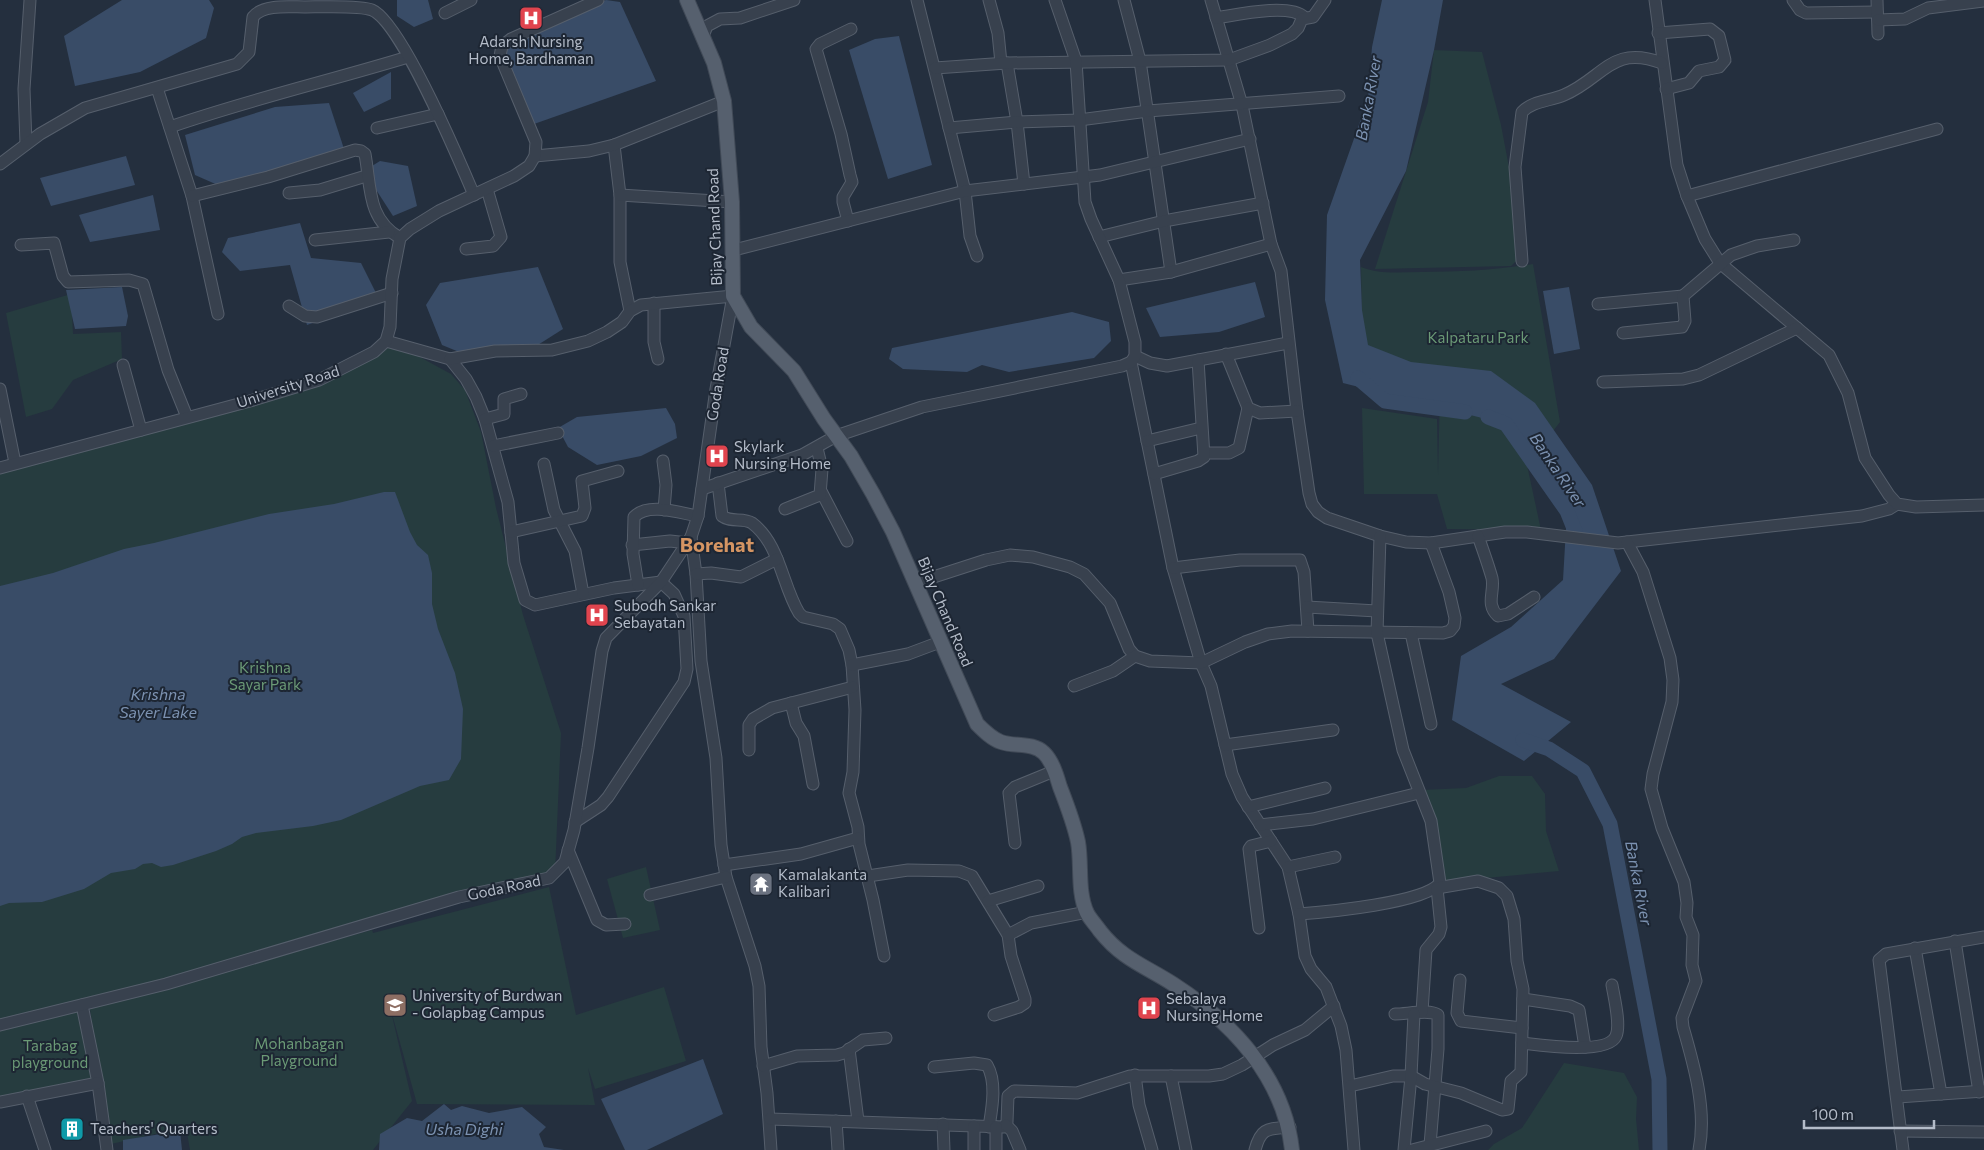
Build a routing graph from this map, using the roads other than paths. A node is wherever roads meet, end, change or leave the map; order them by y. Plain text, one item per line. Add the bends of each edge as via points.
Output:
1 (30, 0) edge
2 (471, 0) edge
3 (598, 0) edge
4 (687, 0) edge
5 (794, 0) edge
6 (917, 0) edge
7 (989, 0) edge
8 (1055, 0) edge
9 (1124, 0) edge
10 (1211, 0) edge
11 (1325, 0) edge
12 (1655, 0) edge
13 (1793, 0) edge
14 (1877, 0) edge
15 (1984, 1) edge
16 (334, 4) edge
17 (445, 14) dead end
18 (1877, 16) junction
19 (1304, 17) junction
20 (1216, 18) junction
21 (851, 29) dead end
22 (1658, 33) junction
23 (1878, 34) dead end
24 (703, 36) junction
25 (408, 57) junction
26 (1229, 60) junction
27 (1076, 61) junction
28 (1140, 61) junction
29 (1004, 63) junction
30 (1662, 63) junction
31 (934, 68) junction
32 (157, 88) junction
33 (1666, 89) junction
34 (1339, 96) dead end
35 (724, 101) junction
36 (1242, 105) junction
37 (1148, 111) junction
38 (438, 114) junction
39 (1079, 120) junction
40 (1018, 122) junction
41 (170, 127) junction
42 (376, 128) dead end
43 (949, 128) junction
44 (1937, 129) dead end
45 (1250, 139) junction
46 (26, 144) junction
47 (614, 145) junction
48 (535, 156) junction
49 (1156, 163) junction
50 (0, 164) edge
51 (366, 176) junction
52 (1084, 177) junction
53 (1024, 184) junction
54 (487, 189) junction
55 (965, 191) junction
56 (289, 193) dead end
57 (474, 195) junction
58 (620, 195) junction
59 (192, 196) junction
60 (1687, 196) junction
61 (732, 202) junction
62 (1263, 203) junction
63 (848, 221) junction
64 (1164, 221) junction
65 (389, 232) junction
66 (1099, 237) junction
67 (400, 238) junction
68 (315, 240) dead end
69 (1794, 240) dead end
70 (1271, 244) junction
71 (21, 245) dead end
72 (466, 250) dead end
73 (734, 250) junction
74 (977, 256) dead end
75 (1522, 261) dead end
76 (1720, 263) junction
77 (1171, 272) junction
78 (1118, 280) junction
79 (392, 293) junction
80 (733, 296) junction
81 (1683, 296) junction
82 (654, 303) junction
83 (1598, 304) dead end
84 (289, 306) dead end
85 (630, 311) junction
86 (218, 314) dead end
87 (1796, 328) junction
88 (1623, 333) dead end
89 (386, 341) junction
90 (1288, 343) junction
91 (1226, 354) junction
92 (450, 359) junction
93 (658, 359) dead end
94 (1133, 359) junction
95 (1198, 360) junction
96 (123, 365) dead end
97 (1603, 382) dead end
98 (0, 389) edge
99 (521, 394) dead end
100 (1248, 408) junction
101 (1296, 411) junction
102 (187, 417) junction
103 (485, 419) junction
104 (1202, 428) junction
105 (141, 430) junction
106 (558, 433) dead end
107 (836, 436) junction
108 (1147, 440) junction
109 (493, 446) junction
110 (817, 448) junction
111 (1205, 453) junction
112 (663, 461) dead end
113 (15, 463) junction
114 (544, 464) dead end
115 (0, 468) edge
116 (618, 471) dead end
117 (1154, 474) junction
118 (718, 483) junction
119 (702, 489) junction
120 (822, 490) junction
121 (1897, 504) junction
122 (1984, 506) edge
123 (785, 509) dead end
124 (664, 510) junction
125 (698, 516) junction
126 (560, 523) junction
127 (511, 532) junction
128 (1380, 536) junction
129 (1478, 536) junction
130 (689, 540) junction
131 (847, 541) dead end
132 (1622, 542) junction
133 (1431, 543) junction
134 (632, 545) junction
135 (777, 559) junction
136 (1173, 568) junction
137 (696, 574) junction
138 (661, 582) junction
139 (915, 583) junction
140 (638, 585) junction
141 (583, 594) junction
142 (1534, 597) dead end
143 (1307, 607) junction
144 (1377, 611) junction
145 (1308, 631) junction
146 (1377, 633) junction
147 (1411, 633) junction
148 (940, 642) junction
149 (1135, 656) junction
150 (1201, 663) junction
151 (852, 665) junction
152 (1074, 686) dead end
153 (853, 687) junction
154 (791, 703) junction
155 (1431, 724) dead end
156 (1332, 730) dead end
157 (1226, 746) junction
158 (748, 750) dead end
159 (1054, 771) junction
160 (813, 784) dead end
161 (1324, 788) dead end
162 (1419, 793) junction
163 (1248, 807) junction
164 (575, 822) junction
165 (1260, 825) junction
166 (858, 838) junction
167 (1271, 841) junction
168 (1015, 844) dead end
169 (568, 850) junction
170 (1335, 857) dead end
171 (1288, 867) junction
172 (725, 871) junction
173 (868, 876) junction
174 (1038, 886) dead end
175 (1437, 888) junction
176 (650, 895) dead end
177 (988, 901) junction
178 (1087, 912) junction
179 (1299, 914) junction
180 (625, 924) dead end
181 (1259, 928) dead end
182 (1008, 935) junction
183 (1984, 937) edge
184 (1955, 941) junction
185 (1915, 948) junction
186 (884, 956) dead end
187 (1460, 980) dead end
188 (1612, 985) dead end
189 (1523, 999) junction
190 (82, 1005) junction
191 (1334, 1006) junction
192 (1418, 1013) junction
193 (1396, 1014) dead end
194 (994, 1015) dead end
195 (0, 1025) edge
196 (1522, 1028) junction
197 (886, 1038) dead end
198 (1522, 1043) junction
199 (1585, 1047) junction
200 (849, 1049) junction
201 (1254, 1056) junction
202 (763, 1066) junction
203 (934, 1067) dead end
204 (1135, 1075) junction
205 (1171, 1076) junction
206 (1411, 1076) junction
207 (98, 1083) junction
208 (1350, 1086) junction
209 (1433, 1087) junction
210 (1982, 1092) edge
211 (1941, 1094) junction
212 (27, 1096) junction
213 (1898, 1097) junction
214 (0, 1102) edge
215 (770, 1119) junction
216 (836, 1121) junction
217 (858, 1121) junction
218 (943, 1124) junction
219 (974, 1126) junction
220 (997, 1126) junction
221 (1290, 1127) junction
222 (1486, 1131) dead end
223 (1900, 1131) junction
224 (1984, 1132) edge
225 (1430, 1145) junction
226 (45, 1150) edge
227 (107, 1150) edge
228 (771, 1150) edge
229 (838, 1150) edge
230 (944, 1150) edge
231 (974, 1150) edge
232 (996, 1150) edge
233 (1020, 1150) edge
234 (1152, 1150) edge
235 (1186, 1150) edge
236 (1255, 1150) edge
237 (1292, 1150) edge
238 (1354, 1150) edge
239 (1404, 1150) edge
240 (1412, 1150) edge
241 (1700, 1150) edge
242 (1904, 1150) edge

1 - 46 street via 24,89
2 - 17 street
3 - 48 street via 502,46 500,56 536,142
4 - 24 main road, Bijay Chand Road
5 - 24 street via 740,18 720,19 707,26
6 - 31 street
7 - 29 street
8 - 27 street
9 - 28 street
10 - 20 street
11 - 19 street via 1313,17
12 - 22 street
13 - 18 street via 1806,13
14 - 18 street
15 - 18 street via 1928,8 1905,19
16 - 25 street via 371,9 383,17
16 - 32 street via 260,12 253,17 249,52 243,60
18 - 23 street
19 - 20 street via 1300,13 1286,11
19 - 26 street via 1292,34
20 - 26 street
21 - 63 street via 820,44 816,50 842,134 852,182 843,197
22 - 30 street
22 - 33 street via 1710,28 1720,36 1725,60 1722,65 1696,73 1689,84
24 - 35 main road, Bijay Chand Road
25 - 38 street
25 - 41 street
26 - 28 street
26 - 36 street
27 - 28 street
27 - 29 street
27 - 39 street
28 - 37 street
29 - 31 street
29 - 40 street
30 - 33 street
30 - 75 street via 1646,57 1631,57 1613,63 1566,94 1532,105 1522,112 1515,167
31 - 43 street
32 - 41 street
32 - 46 street via 85,108
33 - 60 street via 1677,165
34 - 36 street
35 - 47 street
35 - 61 main road, Bijay Chand Road
36 - 37 street
36 - 45 street
37 - 39 street
37 - 49 street
38 - 42 street
38 - 57 street
39 - 40 street
39 - 52 street
40 - 43 street
40 - 53 street
41 - 59 street
43 - 55 street
44 - 60 street
45 - 49 street
45 - 62 street
46 - 50 street
47 - 48 street
47 - 58 street
48 - 54 street via 529,166
49 - 52 street
49 - 64 street
51 - 56 street via 320,190
51 - 59 street via 365,154 355,150
51 - 65 street via 376,214
52 - 53 street
52 - 66 street via 1085,202
53 - 55 street
54 - 57 street
54 - 72 street via 501,237 492,246
55 - 63 street
55 - 74 street via 970,236
57 - 67 street via 439,211
58 - 61 street
58 - 85 street via 620,262
59 - 86 street
60 - 76 street
61 - 73 main road, Bijay Chand Road
62 - 64 street
62 - 70 street
63 - 73 street
64 - 66 street
64 - 77 street
65 - 67 street
65 - 68 street
66 - 78 street
67 - 79 street via 395,253
69 - 76 street via 1742,250
70 - 77 street
70 - 90 street via 1281,271
71 - 102 street via 54,243 63,276 68,282 129,280 143,284 165,362
73 - 80 main road, Bijay Chand Road
76 - 81 street
76 - 87 street
77 - 78 street
78 - 94 street via 1135,342
79 - 84 street via 317,317 305,316
79 - 89 street
80 - 82 street
80 - 107 main road, Bijay Chand Road via 751,328 794,372
80 - 119 street, Goda Road
81 - 83 street
81 - 88 street via 1685,322 1682,327
82 - 85 street via 640,305
82 - 93 street via 654,342
85 - 92 street via 622,322 607,332 552,350 495,351
87 - 97 street via 1699,375 1683,379
87 - 121 street via 1828,355 1848,393 1864,458
89 - 92 street
89 - 102 street, University Road via 374,352 318,380
90 - 91 street
90 - 101 street
91 - 95 street
91 - 100 street
92 - 103 street via 466,379
94 - 95 street via 1167,366
94 - 107 street via 1113,368 922,407
94 - 108 street
95 - 104 street
96 - 105 street
98 - 113 street
99 - 103 street via 504,399 504,414
100 - 101 street via 1260,413
100 - 111 street via 1239,448 1229,453
101 - 128 street via 1312,504 1327,518
102 - 105 street, University Road
103 - 109 street
104 - 108 street
104 - 111 street
105 - 113 street, University Road
106 - 109 street
107 - 110 street
107 - 139 main road, Bijay Chand Road via 873,494
108 - 117 street
109 - 127 street via 508,502
110 - 118 street
110 - 120 street
111 - 117 street via 1202,460
112 - 124 street via 666,484
113 - 115 street, University Road
114 - 126 street
116 - 126 street via 582,481 584,513
117 - 136 street
118 - 119 street
118 - 135 street via 722,516 753,524
119 - 125 street, Goda Road
120 - 123 street via 816,498
120 - 131 street
121 - 122 street via 1916,508
121 - 132 street via 1862,516
124 - 125 street
124 - 134 street via 637,513 633,522
125 - 130 street, Goda Road
126 - 127 street
126 - 141 street via 572,540
127 - 141 street via 514,564 525,600 535,605
128 - 133 street
128 - 144 street
129 - 132 street via 1520,532
129 - 133 street
129 - 142 street via 1492,580 1490,599 1494,612 1502,616
130 - 134 street
130 - 137 street
130 - 138 street, Goda Road
132 - 241 street via 1643,572 1670,658 1673,680 1672,702 1652,789 1662,828 1684,882 1686,917 1693,935 1692,965 1696,981 1682,1018 1702,1118
133 - 147 street via 1449,592 1454,626 1443,633
134 - 140 street
135 - 137 street via 741,577
135 - 151 street via 799,613 840,629
136 - 143 street via 1217,562 1294,559 1303,565
136 - 150 street
137 - 172 street via 701,661 716,758
138 - 140 street
138 - 164 street, Goda Road via 606,638
138 - 164 street via 674,594 684,616 687,670 684,682 608,797 597,809
139 - 148 main road, Bijay Chand Road
139 - 149 street via 1010,555 1070,567 1084,574 1110,603
140 - 141 street
143 - 144 street
143 - 145 street
144 - 146 street
145 - 146 street
145 - 150 street via 1268,634
146 - 147 street
146 - 162 street via 1403,750
147 - 155 street
148 - 151 street via 908,654
148 - 159 main road, Bijay Chand Road via 977,724 1001,742 1034,747 1045,754
149 - 150 street via 1150,661
149 - 152 street via 1113,671
150 - 157 street via 1211,686
151 - 153 street
153 - 154 street
153 - 166 street via 854,757 849,787
154 - 158 street via 772,708 753,719 747,733
154 - 160 street via 796,723 804,736
156 - 157 street
157 - 163 street via 1232,774
159 - 168 street via 1015,787 1009,793
159 - 178 main road, Bijay Chand Road via 1078,840
161 - 163 street
162 - 165 street via 1313,819
162 - 175 street via 1435,839 1441,876
163 - 165 street
164 - 169 street, Goda Road
165 - 167 street
166 - 172 street
166 - 173 street
167 - 171 street
167 - 181 street via 1249,849
169 - 180 street via 597,920 606,925
169 - 190 street, Goda Road via 565,862 549,878 459,897 166,984
170 - 171 street
171 - 179 street
172 - 176 street
172 - 202 street via 755,966
173 - 177 street via 908,870 959,871 972,876
173 - 186 street
174 - 177 street
175 - 179 street via 1355,908
175 - 189 street via 1478,881 1499,888 1507,896 1514,919
175 - 192 street via 1440,934 1426,950
177 - 182 street
178 - 182 street via 1031,923
178 - 201 main road, Bijay Chand Road via 1115,948 1205,1005
179 - 191 street via 1305,956 1326,987
182 - 194 street via 1025,1003
183 - 184 street
184 - 185 street
184 - 210 street
185 - 211 street
185 - 213 street via 1886,954 1879,960
187 - 196 street via 1457,1014 1460,1021
188 - 199 street via 1616,1036 1605,1045
189 - 196 street
189 - 199 street via 1579,1010
190 - 195 street, Goda Road
190 - 207 street
191 - 201 street via 1305,1030
191 - 208 street via 1343,1034
192 - 193 street
192 - 206 street
192 - 209 street via 1438,1015
196 - 198 street
197 - 200 street via 863,1040
198 - 199 street
198 - 209 street via 1521,1072 1510,1081 1508,1109 1502,1110 1461,1093
200 - 202 street via 825,1056 797,1056
200 - 217 street
201 - 205 street via 1223,1074
201 - 221 main road, Bijay Chand Road via 1278,1096
202 - 215 street
203 - 220 street via 987,1065
204 - 205 street
204 - 220 street via 1077,1093 1014,1091 1008,1096
204 - 234 street via 1139,1105
205 - 235 street
206 - 208 street via 1393,1076
206 - 209 street
206 - 239 street
207 - 212 street
207 - 227 street
208 - 238 street
209 - 225 street
210 - 211 street
211 - 213 street
212 - 214 street
212 - 226 street
213 - 223 street
215 - 216 street
215 - 228 street
216 - 217 street
216 - 229 street
217 - 218 street
218 - 219 street
218 - 230 street
219 - 220 street
219 - 231 street
220 - 232 street
220 - 233 street
221 - 236 street via 1265,1131 1258,1138
221 - 237 main road, Bijay Chand Road
222 - 225 street
223 - 224 street
223 - 242 street
225 - 240 street

